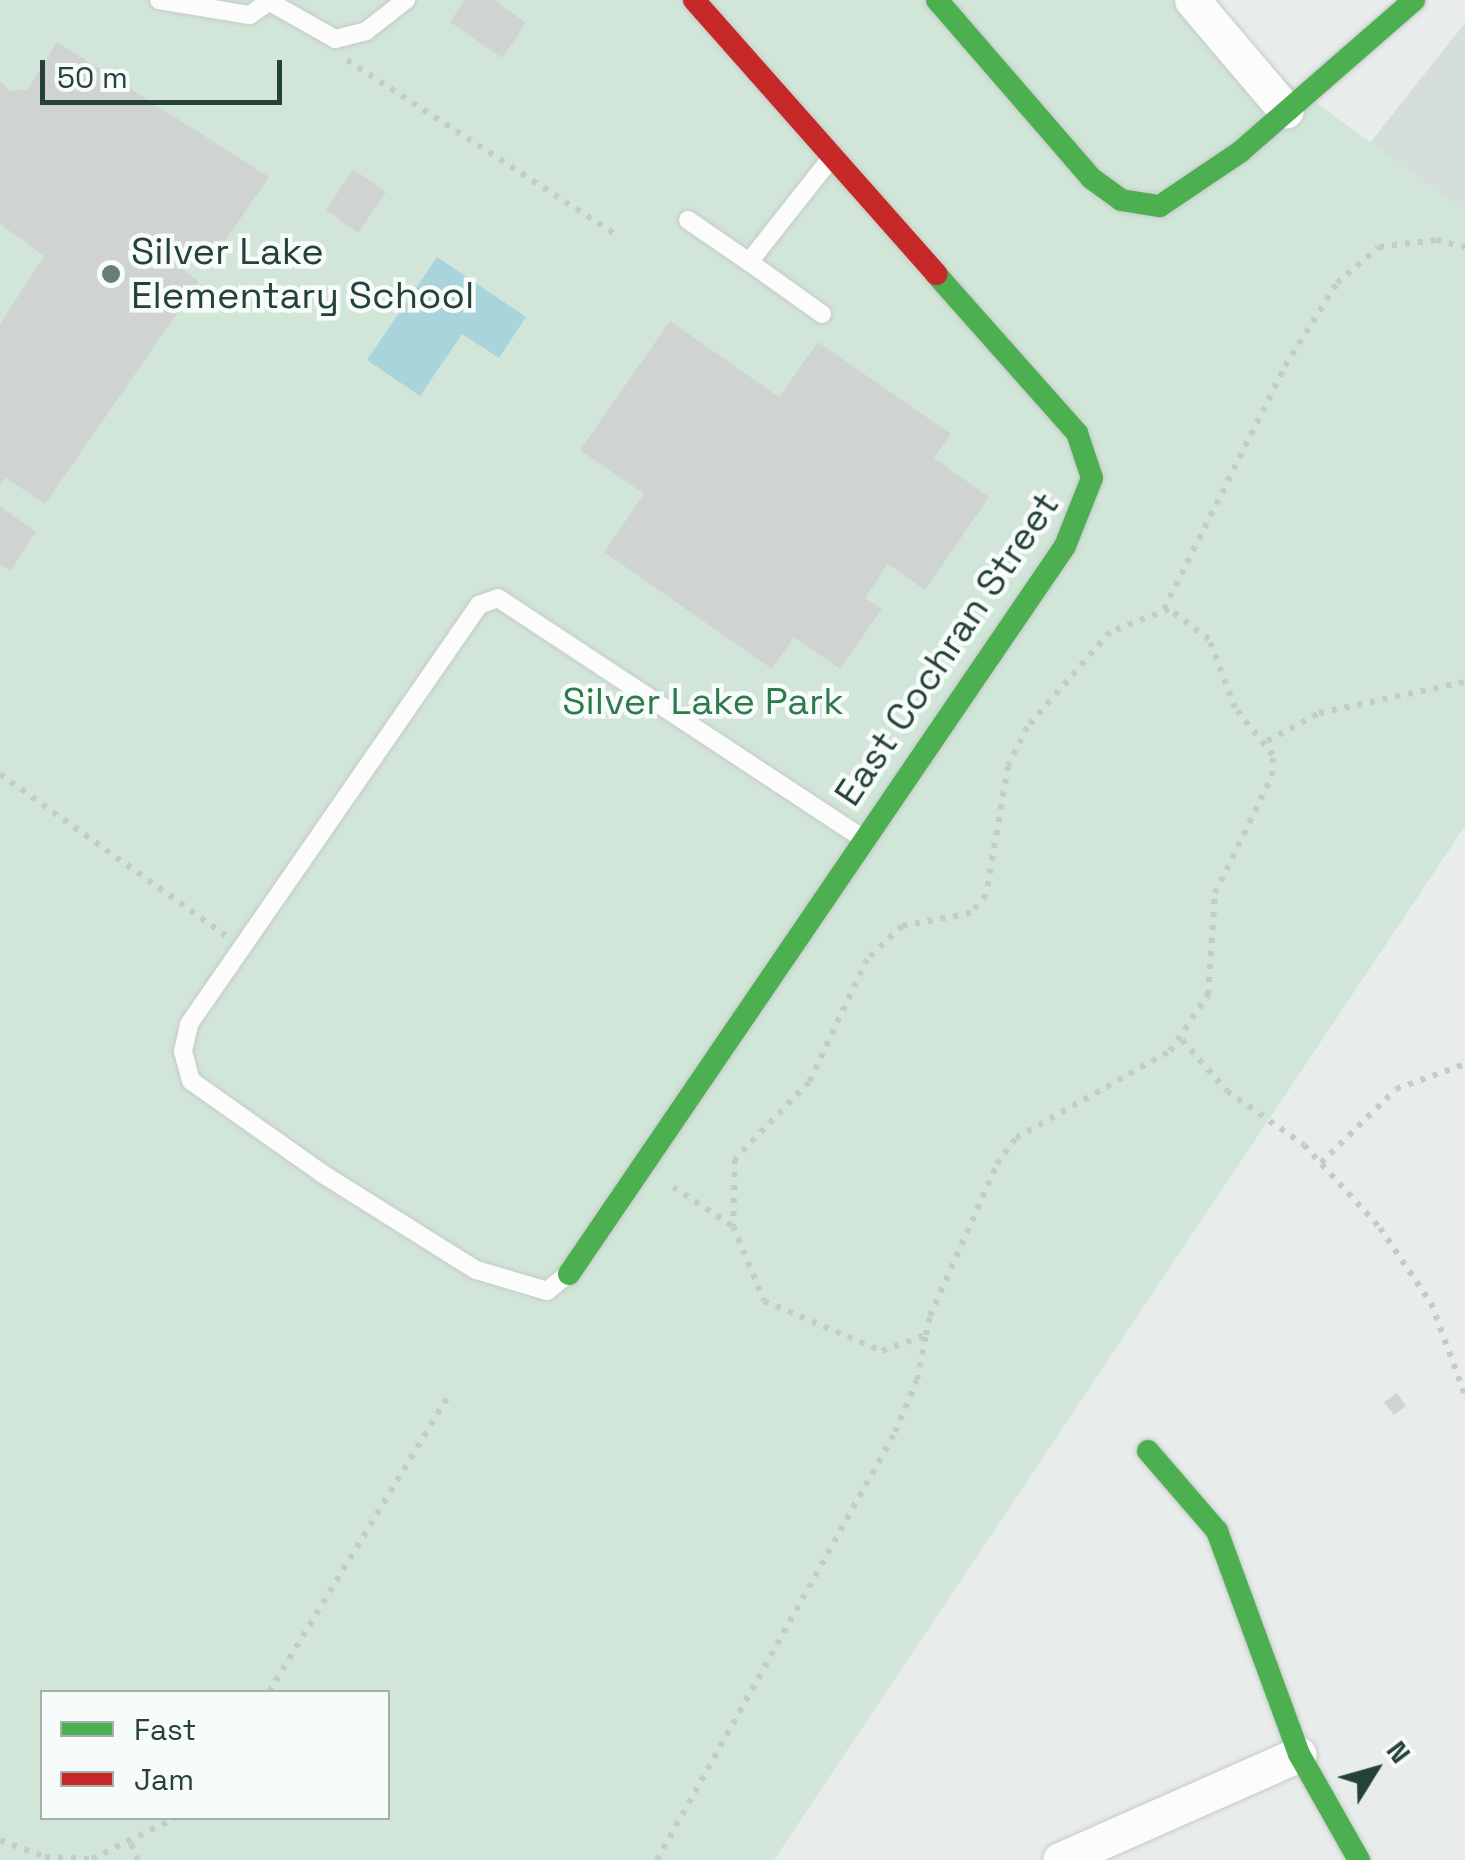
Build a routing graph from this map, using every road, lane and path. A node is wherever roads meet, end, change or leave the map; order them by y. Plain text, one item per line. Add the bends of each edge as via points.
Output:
1 (159, 0) edge
2 (406, 0) edge
3 (694, 0) edge
4 (937, 0) edge
5 (1192, 0) edge
6 (1414, 0) edge
7 (271, 1) edge
8 (178, 3) edge
9 (335, 39) junction
10 (1286, 111) junction
11 (832, 156) junction
12 (688, 220) dead end
13 (616, 235) dead end
14 (1465, 247) edge
15 (750, 262) junction
16 (822, 314) dead end
17 (1164, 609) junction
18 (1465, 682) edge
19 (1267, 740) junction
20 (0, 774) edge
21 (863, 839) junction
22 (242, 948) junction
23 (1182, 1040) junction
24 (1465, 1064) edge
25 (1321, 1163) junction
26 (642, 1168) junction
27 (733, 1226) junction
28 (569, 1274) joint
29 (926, 1336) junction
30 (450, 1393) dead end
31 (1465, 1396) edge
32 (1148, 1451) dead end
33 (271, 1690) edge
34 (1298, 1754) junction
35 (171, 1820) edge
36 (0, 1840) edge
37 (132, 1844) junction
38 (138, 1860) edge
39 (656, 1860) edge
40 (1060, 1860) edge
41 (1358, 1860) edge

1 - 8 lane
2 - 9 lane via 366,31
3 - 11 street, East Cochran Street
4 - 10 street via 1041,125 1121,200 1160,206
5 - 10 street
6 - 10 street
7 - 8 lane via 250,16
7 - 9 lane
9 - 13 path via 338,54
11 - 15 lane
11 - 21 street, East Cochran Street via 1078,434 1092,478 1065,546
12 - 15 lane
14 - 17 path via 1390,244 1337,282 1284,366
15 - 16 lane
17 - 19 path via 1194,620 1209,639 1235,708
17 - 27 path via 1110,632 1027,727 1008,766 986,896 971,913 902,926 867,958 809,1082 735,1159
18 - 19 path via 1319,713
19 - 23 path via 1272,776 1219,878 1208,995
20 - 22 path
21 - 22 lane via 498,598 478,605
21 - 26 street, East Cochran Street
22 - 28 lane via 188,1024 182,1051 191,1081 476,1270 546,1291
23 - 25 path via 1227,1092
23 - 29 path via 1016,1138
24 - 25 path via 1396,1090
25 - 31 path via 1431,1303
26 - 27 path
26 - 28 street, East Cochran Street
27 - 29 path via 758,1292 791,1320 882,1351
29 - 39 path via 895,1432
30 - 33 path
32 - 34 street via 1217,1532
34 - 40 street
34 - 41 street
35 - 37 path
36 - 37 path via 45,1856 92,1858
37 - 38 path

